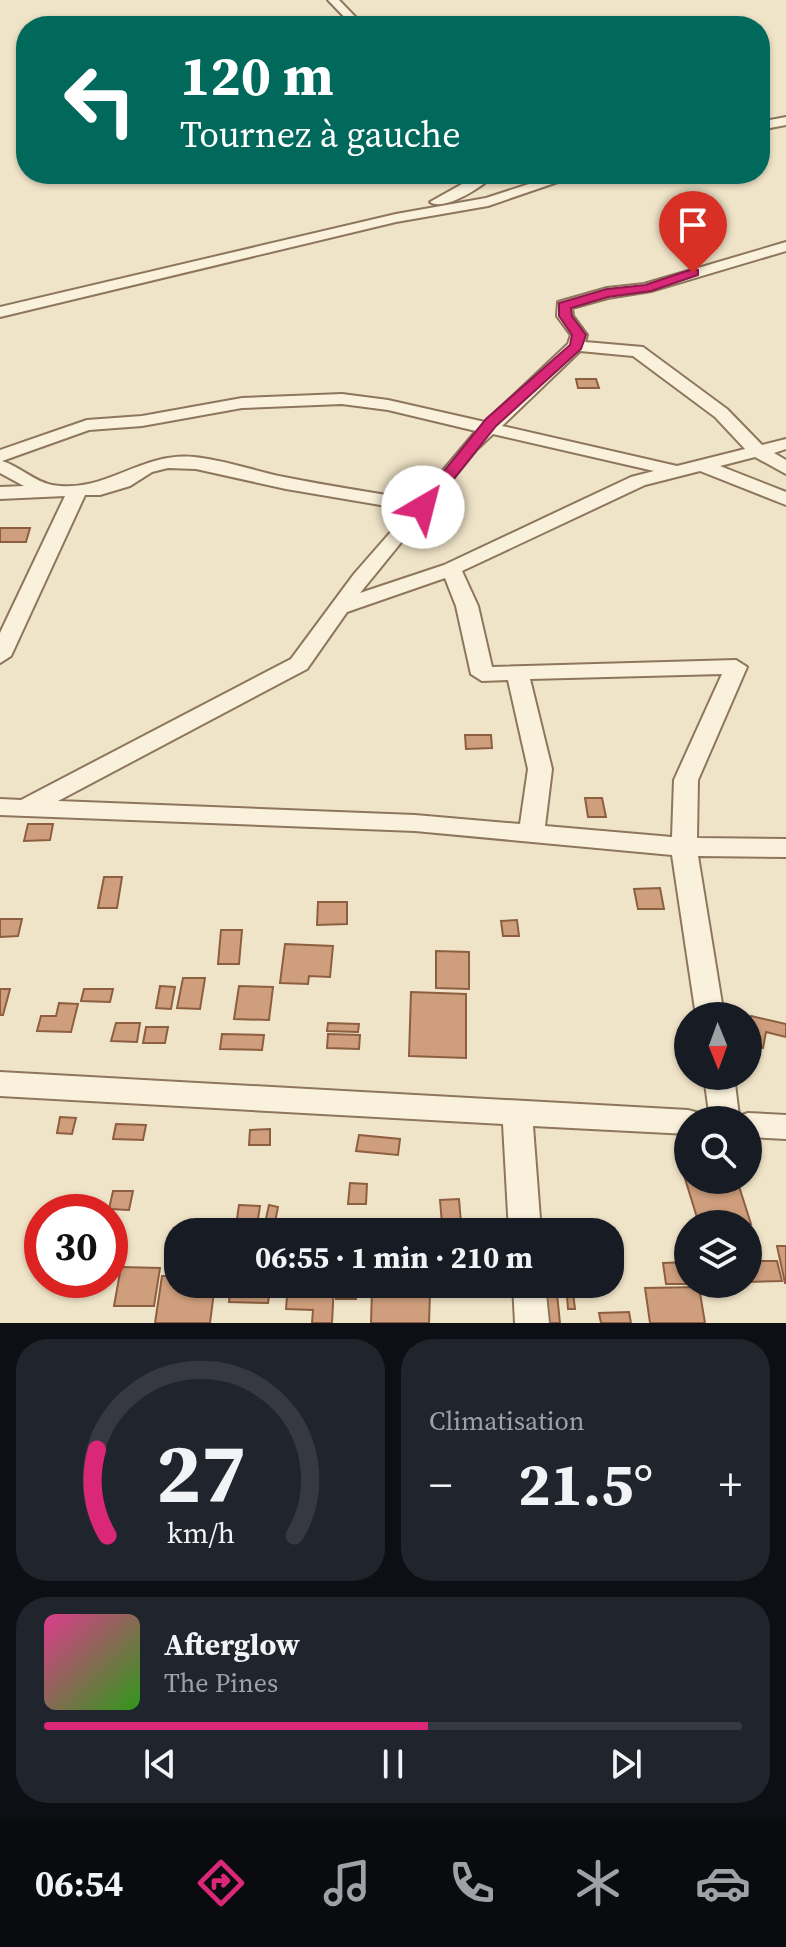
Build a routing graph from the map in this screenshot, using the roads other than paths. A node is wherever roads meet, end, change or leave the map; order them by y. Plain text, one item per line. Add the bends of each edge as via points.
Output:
1 (330, 0) edge
2 (348, 16) edge
3 (476, 184) edge
4 (496, 184) edge
5 (543, 184) edge
6 (488, 202) junction
7 (396, 218) junction
8 (786, 246) edge
9 (0, 312) edge
10 (576, 346) junction
11 (486, 429) junction
12 (786, 444) edge
13 (758, 451) junction
14 (0, 456) edge
15 (0, 466) edge
16 (704, 466) junction
17 (786, 468) edge
18 (676, 471) junction
19 (77, 491) junction
20 (48, 492) junction
21 (0, 493) edge
22 (786, 499) edge
23 (423, 507) junction
24 (451, 569) junction
25 (337, 608) junction
26 (0, 656) edge
27 (517, 673) junction
28 (0, 807) edge
29 (25, 808) junction
30 (531, 834) junction
31 (684, 847) junction
32 (786, 848) edge
33 (708, 1002) edge
34 (0, 1084) edge
35 (517, 1112) junction
36 (674, 1121) edge
37 (762, 1126) edge
38 (786, 1127) edge
39 (524, 1218) edge
40 (530, 1298) edge
41 (532, 1323) edge

1 - 2 street
3 - 7 street
4 - 6 street
5 - 6 street
6 - 7 street
7 - 9 street
8 - 10 street via 646,288 564,305 565,316 579,335
10 - 11 street
10 - 13 street via 637,351 721,413
11 - 14 street via 388,405 285,399 87,425
11 - 18 street
11 - 23 street
12 - 13 street
13 - 16 street
13 - 17 street
15 - 20 street
16 - 18 street
16 - 22 street
18 - 24 street via 626,486
19 - 20 street
19 - 23 street via 123,482 156,465 196,463
19 - 26 street
20 - 21 street
23 - 25 street
24 - 25 street
24 - 27 street via 467,606 482,674
25 - 29 street via 299,664
27 - 30 street via 540,769
27 - 31 street via 736,667 686,780
28 - 29 street
29 - 30 street via 415,823
30 - 31 street
31 - 32 street
31 - 33 street
34 - 35 street
35 - 36 street
35 - 39 street
37 - 38 street
40 - 41 street

